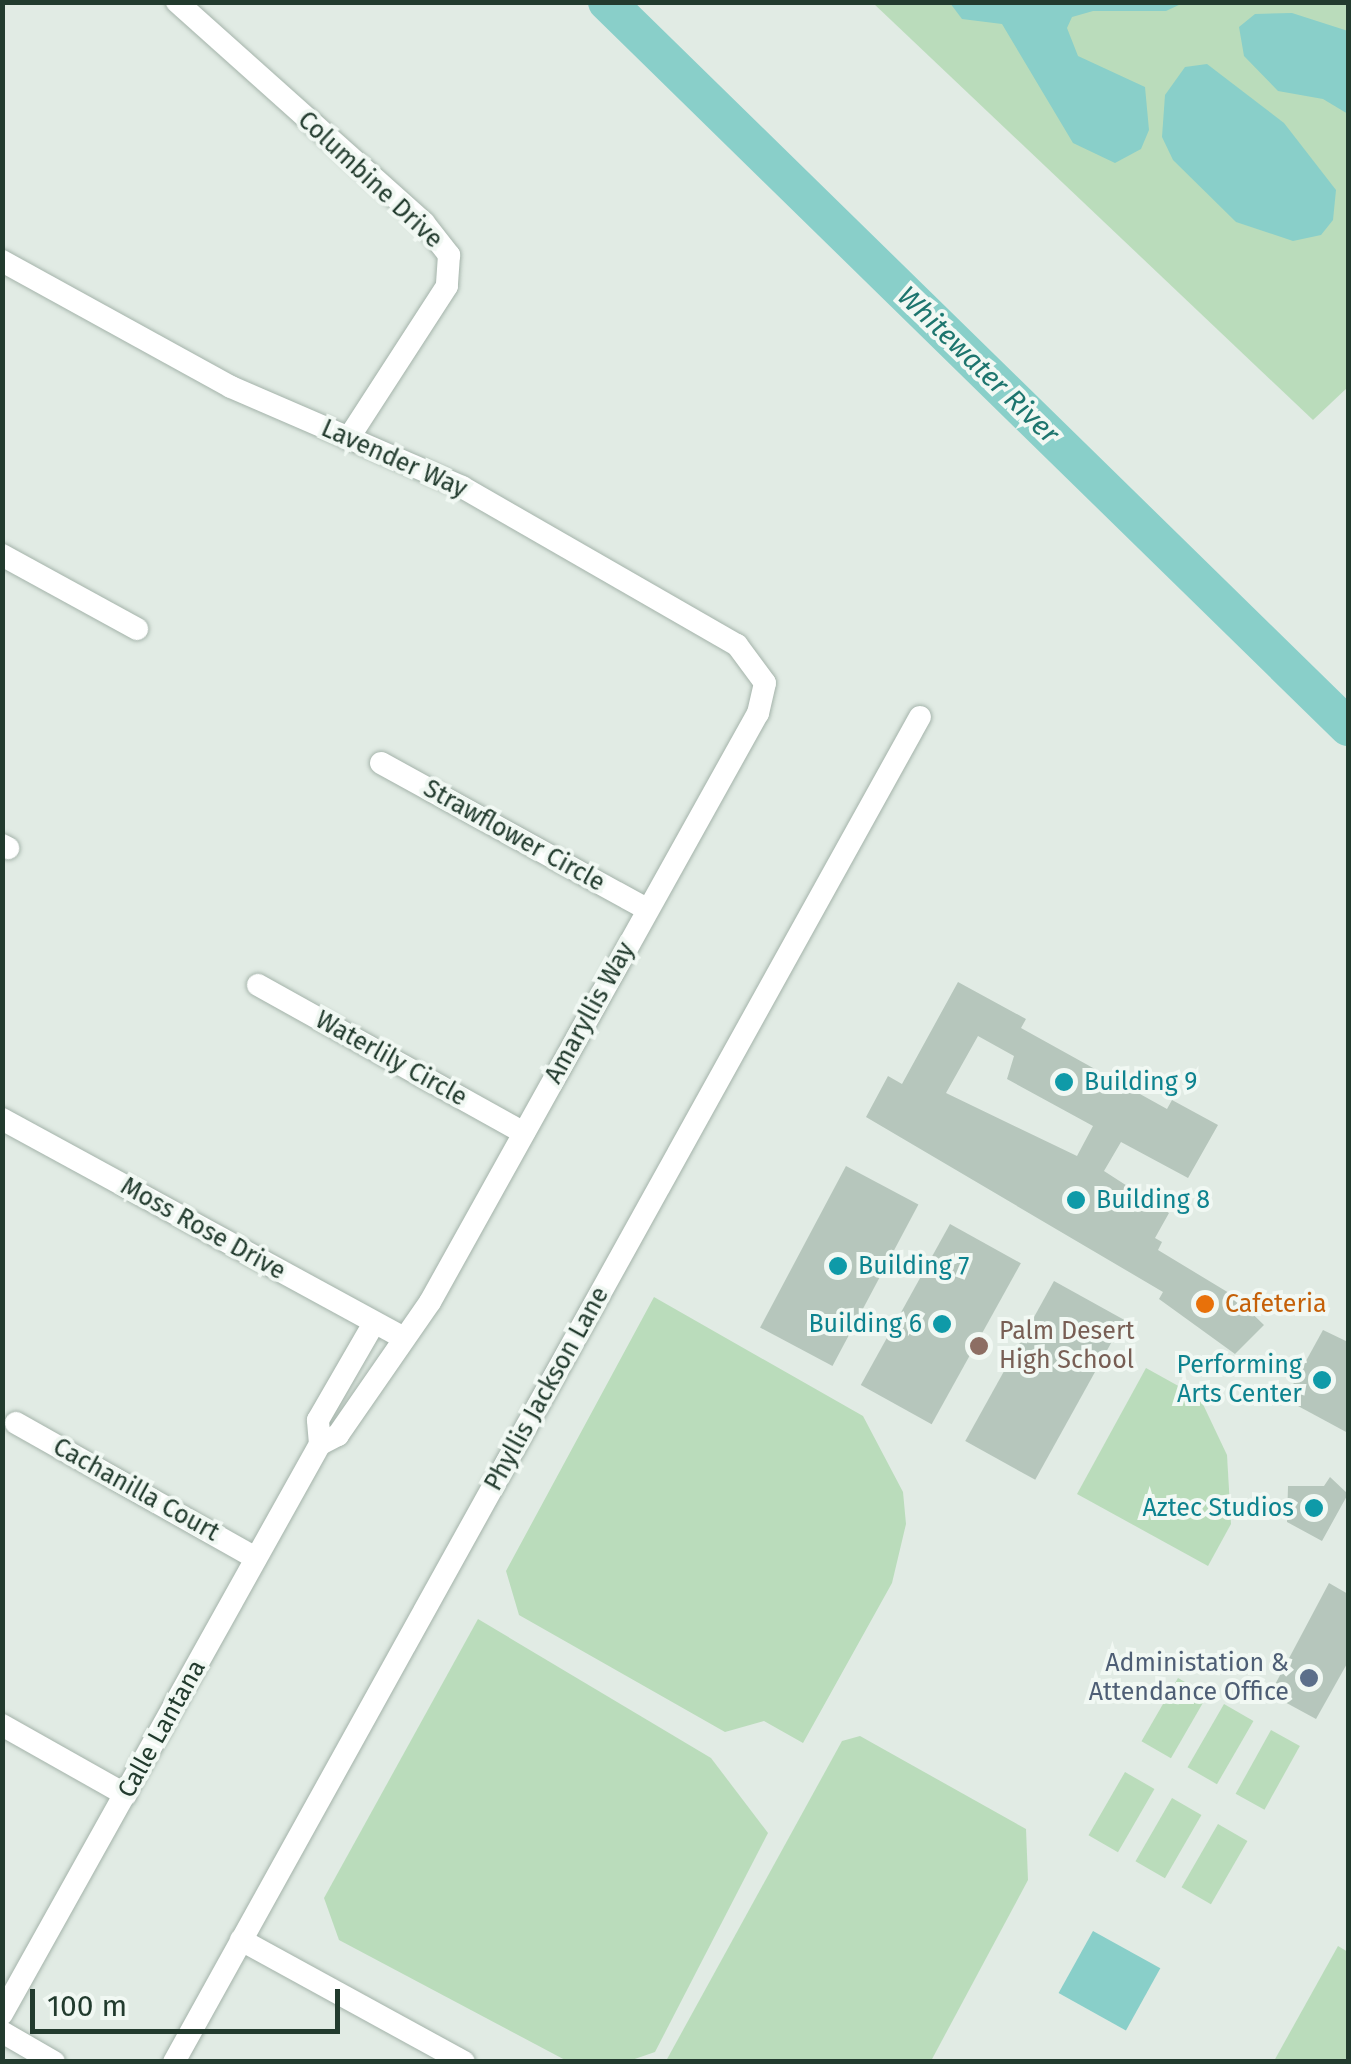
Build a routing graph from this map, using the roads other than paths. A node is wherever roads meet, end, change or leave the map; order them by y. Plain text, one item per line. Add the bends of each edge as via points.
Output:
1 (177, 2) edge
2 (2, 261) edge
3 (348, 439) junction
4 (2, 556) edge
5 (136, 629) dead end
6 (765, 683) joint
7 (920, 717) dead end
8 (380, 764) dead end
9 (647, 909) junction
10 (258, 985) dead end
11 (2, 1119) edge
12 (524, 1133) junction
13 (374, 1323) junction
14 (403, 1338) junction
15 (16, 1423) dead end
16 (320, 1444) junction
17 (256, 1558) junction
18 (2, 1725) edge
19 (126, 1795) junction
20 (241, 1940) junction
21 (2, 2014) edge
22 (2, 2032) edge
23 (54, 2062) edge
24 (174, 2062) edge
25 (464, 2062) edge

1 - 3 street, Columbine Drive via 424,223 449,255 447,286
2 - 3 street, Lavender Way via 196,370
3 - 6 street, Lavender Way via 462,487 738,644
4 - 5 street
6 - 9 street, Amaryllis Way via 758,713
7 - 20 street, Phyllis Jackson Lane
8 - 9 street, Strawflower Circle
9 - 12 street, Amaryllis Way
10 - 12 street, Waterlily Circle
11 - 13 street, Moss Rose Drive
12 - 14 street, Amaryllis Way
13 - 14 street, Moss Rose Drive
13 - 16 street, Calle Lantana via 318,1420
14 - 16 street, Calle Lantana via 338,1436
15 - 17 street, Cachanilla Court
16 - 17 street, Calle Lantana
17 - 19 street, Calle Lantana
18 - 19 street
19 - 21 street, Calle Lantana
20 - 24 street, Phyllis Jackson Lane
20 - 25 street
22 - 23 street

